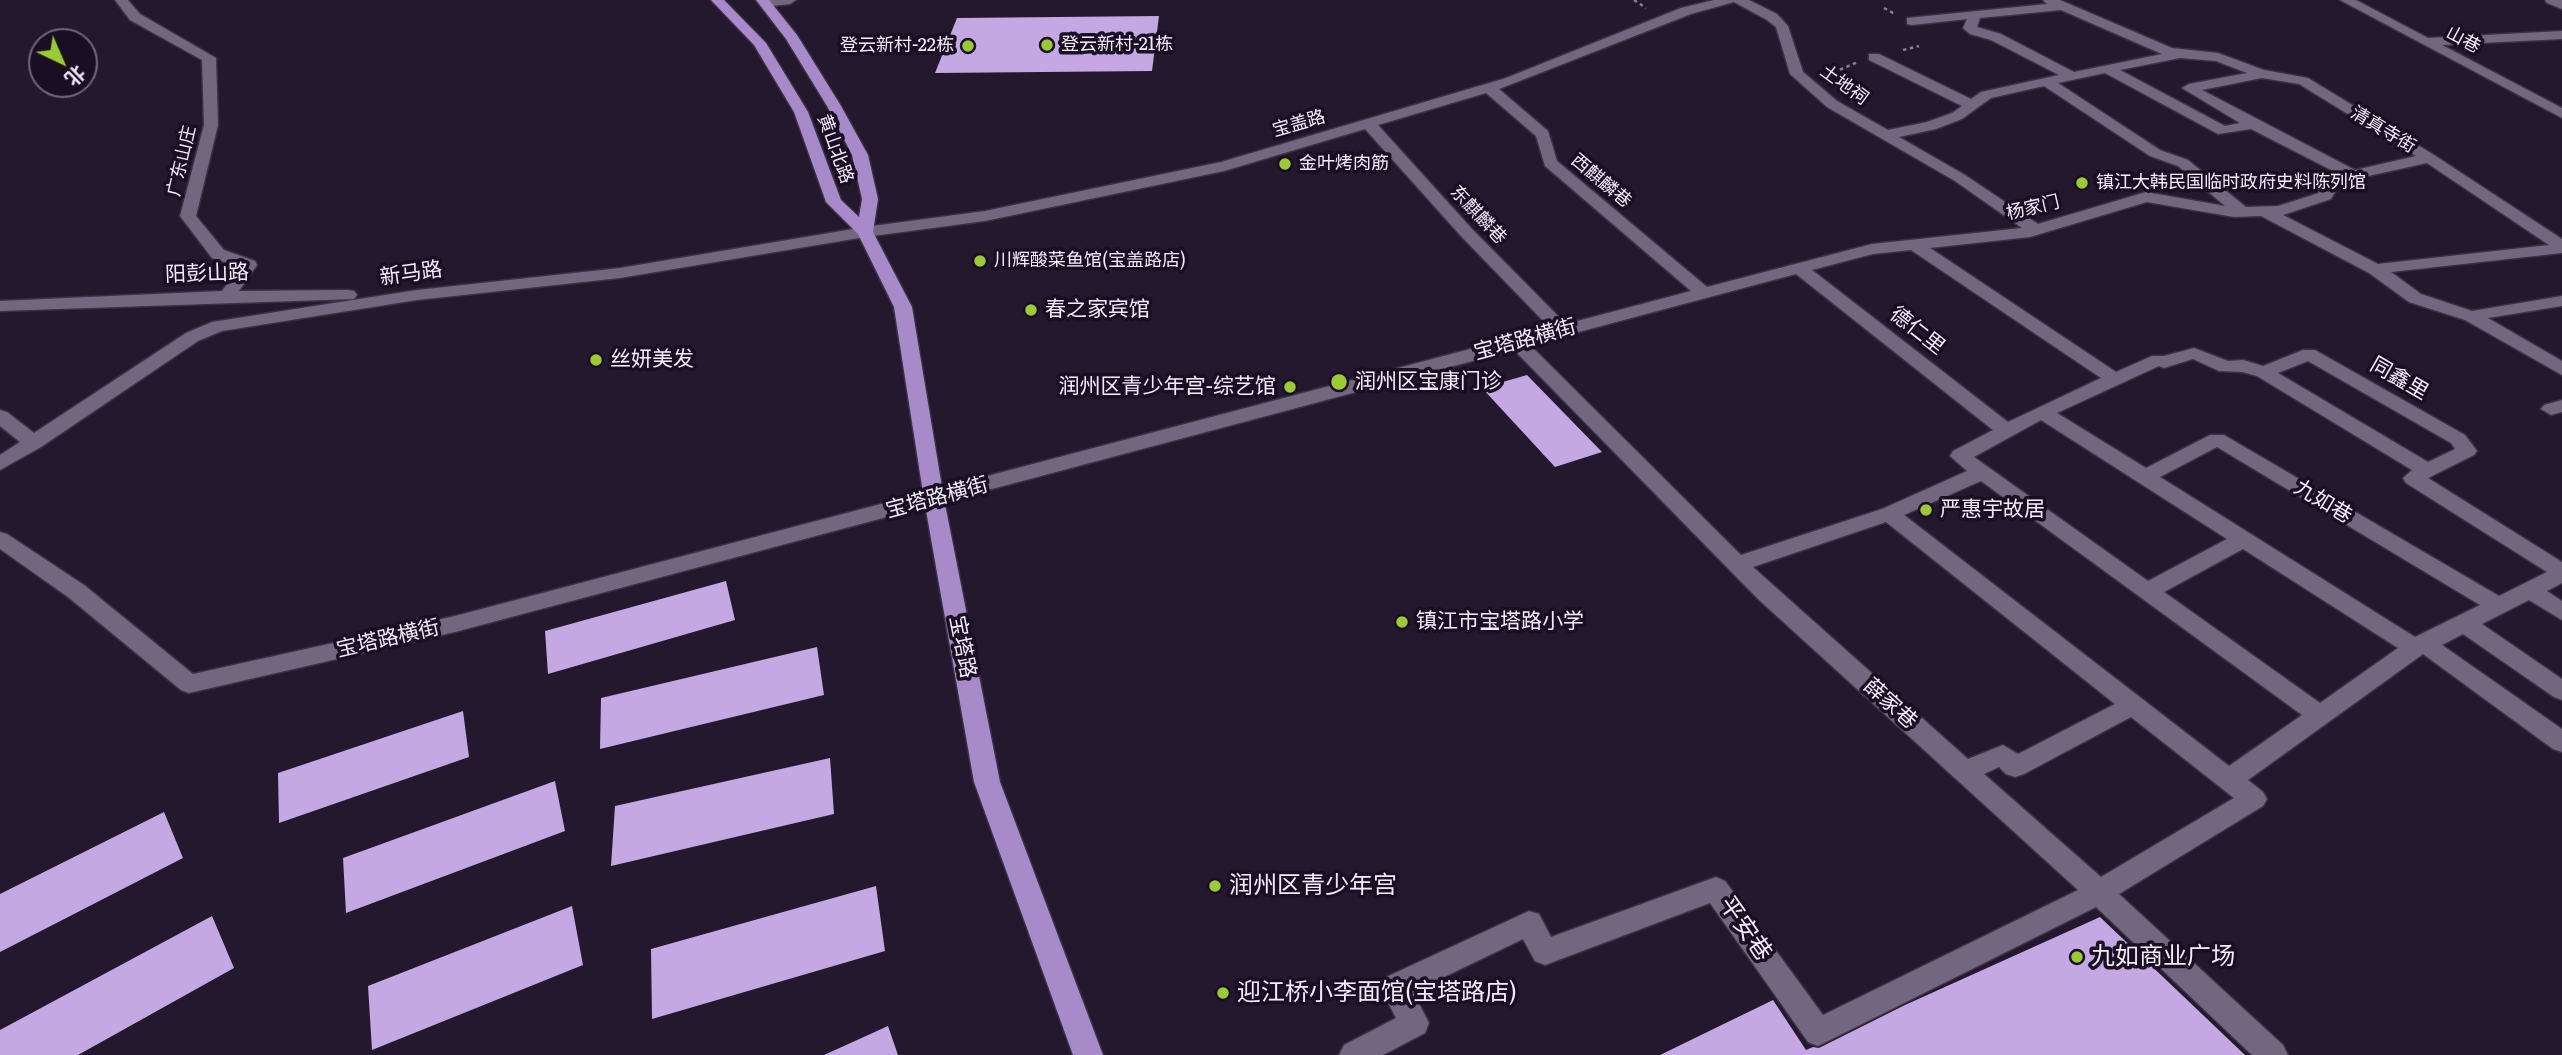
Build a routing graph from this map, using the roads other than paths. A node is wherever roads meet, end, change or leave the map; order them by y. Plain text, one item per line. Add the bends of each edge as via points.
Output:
1 (121, 0) edge
2 (718, 0) edge
3 (790, 0) edge
4 (1684, 0) edge
5 (1729, 0) edge
6 (1739, 0) edge
7 (2049, 0) edge
8 (2346, 0) edge
9 (2551, 0) edge
10 (765, 2) edge
11 (2562, 5) edge
12 (2064, 6) junction
13 (1968, 13) junction
14 (1672, 17) junction
15 (1912, 20) dead end
16 (2562, 35) edge
17 (2425, 42) junction
18 (2183, 54) junction
19 (1874, 57) dead end
20 (2105, 68) junction
21 (2261, 74) junction
22 (2072, 76) junction
23 (2047, 82) junction
24 (1489, 88) junction
25 (1971, 105) junction
26 (2562, 114) edge
27 (1368, 123) junction
28 (2253, 124) junction
29 (1885, 135) junction
30 (2429, 158) junction
31 (2353, 174) junction
32 (2241, 211) junction
33 (2263, 211) junction
34 (2035, 230) junction
35 (865, 232) junction
36 (1913, 244) junction
37 (2562, 247) edge
38 (1799, 268) junction
39 (2375, 270) junction
40 (1703, 293) junction
41 (416, 295) junction
42 (227, 296) junction
43 (2562, 301) edge
44 (0, 306) edge
45 (2471, 316) junction
46 (1562, 330) junction
47 (1517, 341) junction
48 (2562, 369) edge
49 (2263, 372) junction
50 (2115, 379) junction
51 (2042, 412) junction
52 (0, 416) edge
53 (2007, 430) junction
54 (34, 443) junction
55 (0, 464) edge
56 (1983, 472) junction
57 (2421, 474) junction
58 (2145, 477) junction
59 (934, 499) junction
60 (1889, 514) junction
61 (0, 539) edge
62 (2242, 540) junction
63 (1738, 564) junction
64 (2562, 573) edge
65 (2149, 590) junction
66 (2530, 591) junction
67 (2500, 607) junction
68 (2562, 612) edge
69 (2466, 624) junction
70 (2419, 646) junction
71 (2562, 691) edge
72 (2132, 706) junction
73 (2319, 715) junction
74 (2562, 742) edge
75 (1965, 771) junction
76 (2229, 780) junction
77 (2099, 892) junction
78 (1088, 1055) edge
79 (1354, 1055) edge
80 (2273, 1055) edge

1 - 42 street, 广东山庄 via 135,17 209,58 211,125 188,216 218,254 250,265
2 - 35 main road, 黄山北路 via 759,43 801,113 834,202
3 - 10 street
4 - 14 street via 1660,12
5 - 14 street, 宝盖路
6 - 29 street, 土地祠 via 1782,26 1797,74 1832,104
7 - 12 street
8 - 17 street, 山巷
9 - 11 street
10 - 35 main road, 黄山北路 via 834,106 860,155 870,199
12 - 13 street
12 - 18 street
13 - 15 street
13 - 22 street via 1975,20 1970,28 1975,32 1996,37
14 - 24 street, 宝盖路
16 - 17 street
17 - 26 street, 山巷
18 - 20 street
18 - 21 street, 清真寺街 via 2218,57
19 - 25 street, 土地祠
20 - 22 street
20 - 28 street via 2223,131
21 - 28 street via 2189,88
21 - 30 street, 清真寺街 via 2303,81
22 - 23 street
23 - 25 street via 1986,95
23 - 32 street via 2155,153 2183,163
24 - 27 street, 宝盖路
24 - 40 street, 西麒麟巷 via 1543,134 1550,163
25 - 29 street via 1931,126
27 - 35 street, 宝盖路 via 1224,166 985,216
27 - 46 street, 东麒麟巷
28 - 31 street
29 - 34 street, 土地祠 via 1960,178
30 - 31 street, 杨家门
30 - 37 street, 清真寺街
31 - 33 street, 杨家门 via 2322,183 2327,192 2321,198 2280,211
32 - 33 street, 杨家门
32 - 34 street, 杨家门 via 2146,197
33 - 39 street, 杨家门
34 - 36 street, 杨家门
35 - 41 street, 新马路 via 620,273
35 - 59 main road, 宝塔路 via 903,307
36 - 38 street, 宝塔路横街 via 1872,249
36 - 50 street
37 - 39 street, 清真寺街
38 - 40 street, 宝塔路横街
38 - 53 street, 德仁里
39 - 45 street via 2415,298
40 - 46 street, 宝塔路横街
41 - 42 street, 阳彭山路
41 - 54 street, 新马路 via 218,326 192,337
42 - 44 street, 阳彭山路
43 - 45 street
45 - 48 street
46 - 47 street, 宝塔路横街
47 - 59 street, 宝塔路横街
47 - 63 street, 薛家巷
49 - 50 street, 同鑫里 via 2226,367 2194,353 2158,360
49 - 57 street, 同鑫里
49 - 57 street, 同鑫里 via 2309,354 2458,439 2467,451
50 - 51 street
51 - 53 street
51 - 58 street
52 - 54 street
53 - 56 street via 1960,456
54 - 55 street, 新马路
56 - 60 street
56 - 65 street
57 - 64 street
58 - 62 street
58 - 67 street, 九如巷 via 2217,439
59 - 61 street, 宝塔路横街 via 455,624 189,684 76,591
59 - 78 main road, 宝塔路 via 987,782
60 - 63 street
60 - 72 street
62 - 65 street
62 - 70 street
63 - 75 street, 薛家巷
64 - 66 street
65 - 73 street
66 - 67 street
66 - 68 street
67 - 69 street
69 - 70 street
69 - 71 street
70 - 73 street
70 - 74 street
72 - 75 street via 2015,767 2003,755
72 - 76 street
73 - 76 street
75 - 77 street, 薛家巷
76 - 77 street via 2254,799
77 - 79 street, 平安巷 via 1818,1032 1716,890 1545,952 1529,923 1394,987 1415,1023
77 - 80 street, 薛家巷

